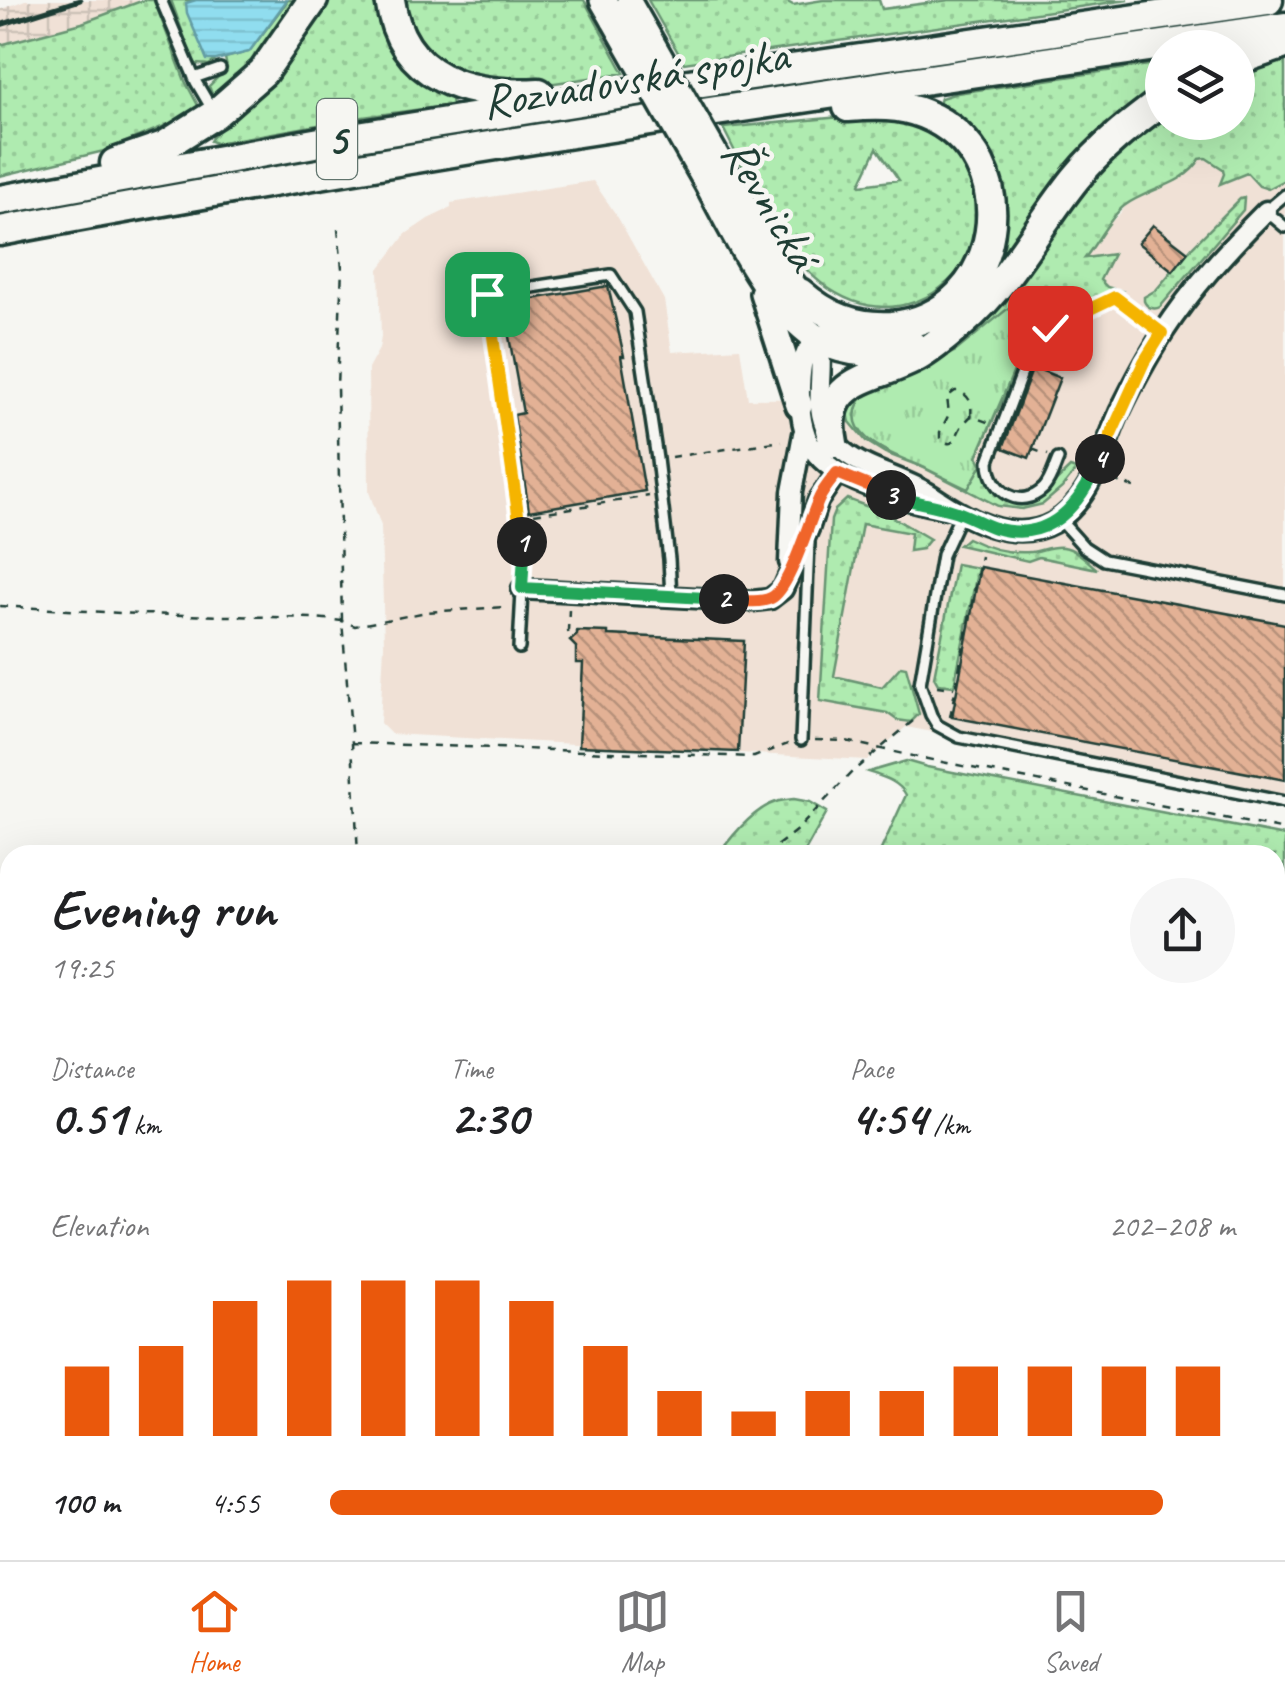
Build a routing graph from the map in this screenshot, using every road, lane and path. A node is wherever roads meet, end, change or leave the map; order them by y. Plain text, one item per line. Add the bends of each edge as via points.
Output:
1 (162, 0) edge
2 (313, 0) edge
3 (390, 0) edge
4 (1258, 1) edge
5 (619, 6) edge
6 (1285, 12) edge
7 (1285, 27) edge
8 (1255, 30) edge
9 (1255, 32) edge
10 (1285, 44) edge
11 (1145, 48) edge
12 (1255, 54) edge
13 (220, 69) dead end
14 (794, 69) junction
15 (194, 78) junction
16 (707, 82) junction
17 (675, 86) junction
18 (801, 98) junction
19 (715, 111) junction
20 (215, 114) junction
21 (1145, 114) edge
22 (682, 116) junction
23 (720, 184) junction
24 (1285, 195) edge
25 (0, 198) edge
26 (1266, 211) junction
27 (1285, 227) edge
28 (338, 229) dead end
29 (0, 232) edge
30 (752, 265) junction
31 (800, 292) junction
32 (854, 324) junction
33 (948, 333) junction
34 (1162, 333) junction
35 (818, 339) junction
36 (801, 415) junction
37 (971, 416) junction
38 (991, 423) dead end
39 (789, 440) dead end
40 (833, 443) junction
41 (1032, 449) dead end
42 (665, 458) dead end
43 (1056, 458) joint
44 (837, 473) junction
45 (1112, 480) dead end
46 (1134, 488) dead end
47 (650, 496) dead end
48 (957, 512) junction
49 (527, 515) dead end
50 (1059, 519) junction
51 (810, 526) junction
52 (981, 556) dead end
53 (788, 572) junction
54 (1285, 595) edge
55 (671, 596) junction
56 (521, 598) junction
57 (0, 606) edge
58 (569, 608) dead end
59 (342, 621) junction
60 (572, 641) dead end
61 (519, 648) dead end
62 (920, 684) junction
63 (955, 688) junction
64 (928, 708) junction
65 (950, 716) dead end
66 (800, 740) junction
67 (352, 743) junction
68 (880, 748) junction
69 (1285, 802) edge
70 (1285, 830) edge
71 (357, 845) edge
72 (778, 845) edge

1 - 15 lane
2 - 20 highway via 263,72
3 - 17 highway via 398,30 417,60 456,85 522,94
4 - 6 lane, 5
4 - 14 highway, Rozvadovská spojka / 5
5 - 23 main road, Řevnická, bridge
6 - 8 lane, 5
7 - 9 highway, Rozvadovská spojka / 5
10 - 12 highway
11 - 18 highway, Rozvadovská spojka / 5
13 - 15 lane
14 - 16 highway, Rozvadovská spojka / 5
14 - 18 lane, 5 via 769,88
15 - 20 lane
16 - 17 highway, Rozvadovská spojka / 5
16 - 19 lane, 5 via 740,92
17 - 25 highway, Rozvadovská spojka / 5
18 - 19 highway, Rozvadovská spojka / 5
19 - 22 highway, Rozvadovská spojka / 5
20 - 25 highway via 151,152
21 - 33 highway via 1091,161 996,286
22 - 29 highway, Rozvadovská spojka / 5
22 - 32 highway via 892,106 941,122 970,148 992,207 988,242 972,278 924,318 890,326
23 - 30 main road, Řevnická
23 - 31 main road, Řevnická
24 - 26 lane
26 - 27 lane
26 - 34 street
28 - 59 path
30 - 35 main road, Řevnická
30 - 36 main road
31 - 32 highway
31 - 35 main road, Řevnická
32 - 35 highway
33 - 35 highway via 876,353
33 - 40 highway via 916,358 848,387 833,414
34 - 43 lane via 1115,297 1034,341 990,475 1004,493 1027,497 1047,484
34 - 50 street via 1094,473
35 - 36 street via 802,362
35 - 40 street via 821,413
36 - 44 street via 818,458
36 - 53 street
37 - 37 path via 951,443 940,439 952,393 969,398
37 - 38 path
39 - 42 path
40 - 48 street
41 - 43 path
44 - 48 street via 913,503
44 - 51 street
45 - 46 path
47 - 49 path
48 - 50 street via 1011,530
48 - 62 lane via 942,555
50 - 54 lane via 1098,557
51 - 53 street
51 - 66 lane
52 - 63 path
53 - 55 street via 783,589 762,601
55 - 56 street
55 - 56 lane via 635,312 611,275 487,294 524,554
56 - 59 path via 355,626
56 - 61 lane
57 - 59 path
58 - 60 path
59 - 67 path
62 - 63 path
62 - 64 lane
63 - 65 path
64 - 68 path
64 - 69 lane via 937,725 959,738
66 - 67 path via 754,758
66 - 68 path
67 - 71 path
68 - 70 path
68 - 72 path

